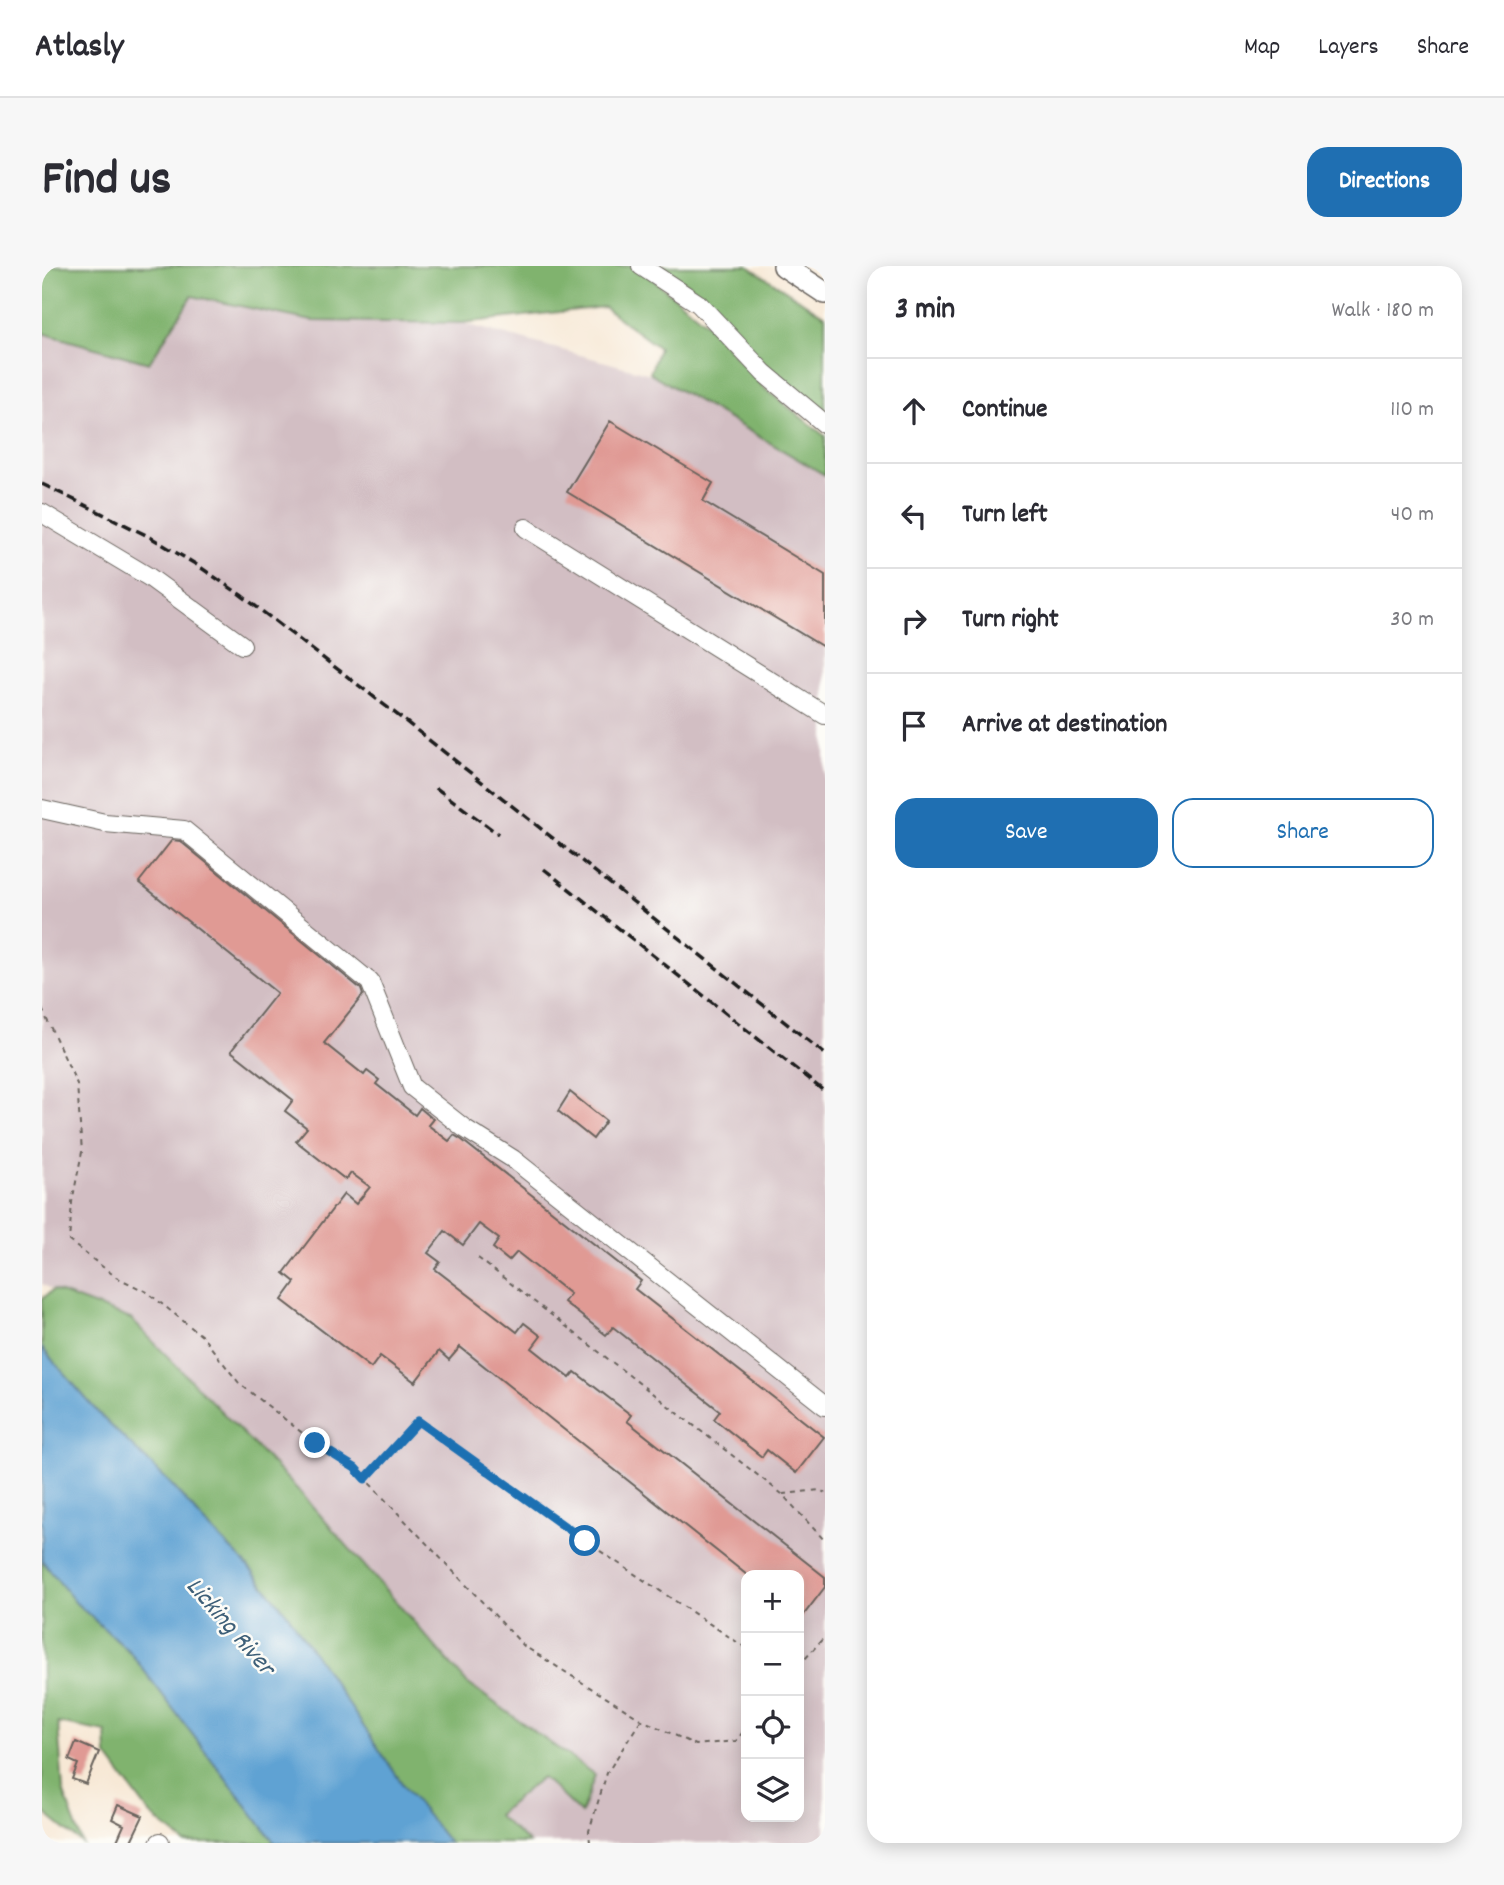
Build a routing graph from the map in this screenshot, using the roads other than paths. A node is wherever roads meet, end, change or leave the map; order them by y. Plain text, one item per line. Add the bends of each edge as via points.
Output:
1 (641, 266) edge
2 (785, 266) edge
3 (825, 293) edge
4 (825, 424) edge
5 (42, 513) edge
6 (526, 528) dead end
7 (242, 645) dead end
8 (825, 715) edge
9 (42, 809) edge
10 (825, 1406) edge

1 - 4 street via 699,304 764,373
2 - 3 main road
5 - 7 street via 149,577
6 - 8 street
9 - 10 street via 105,823 184,830 370,982 412,1087 524,1167

